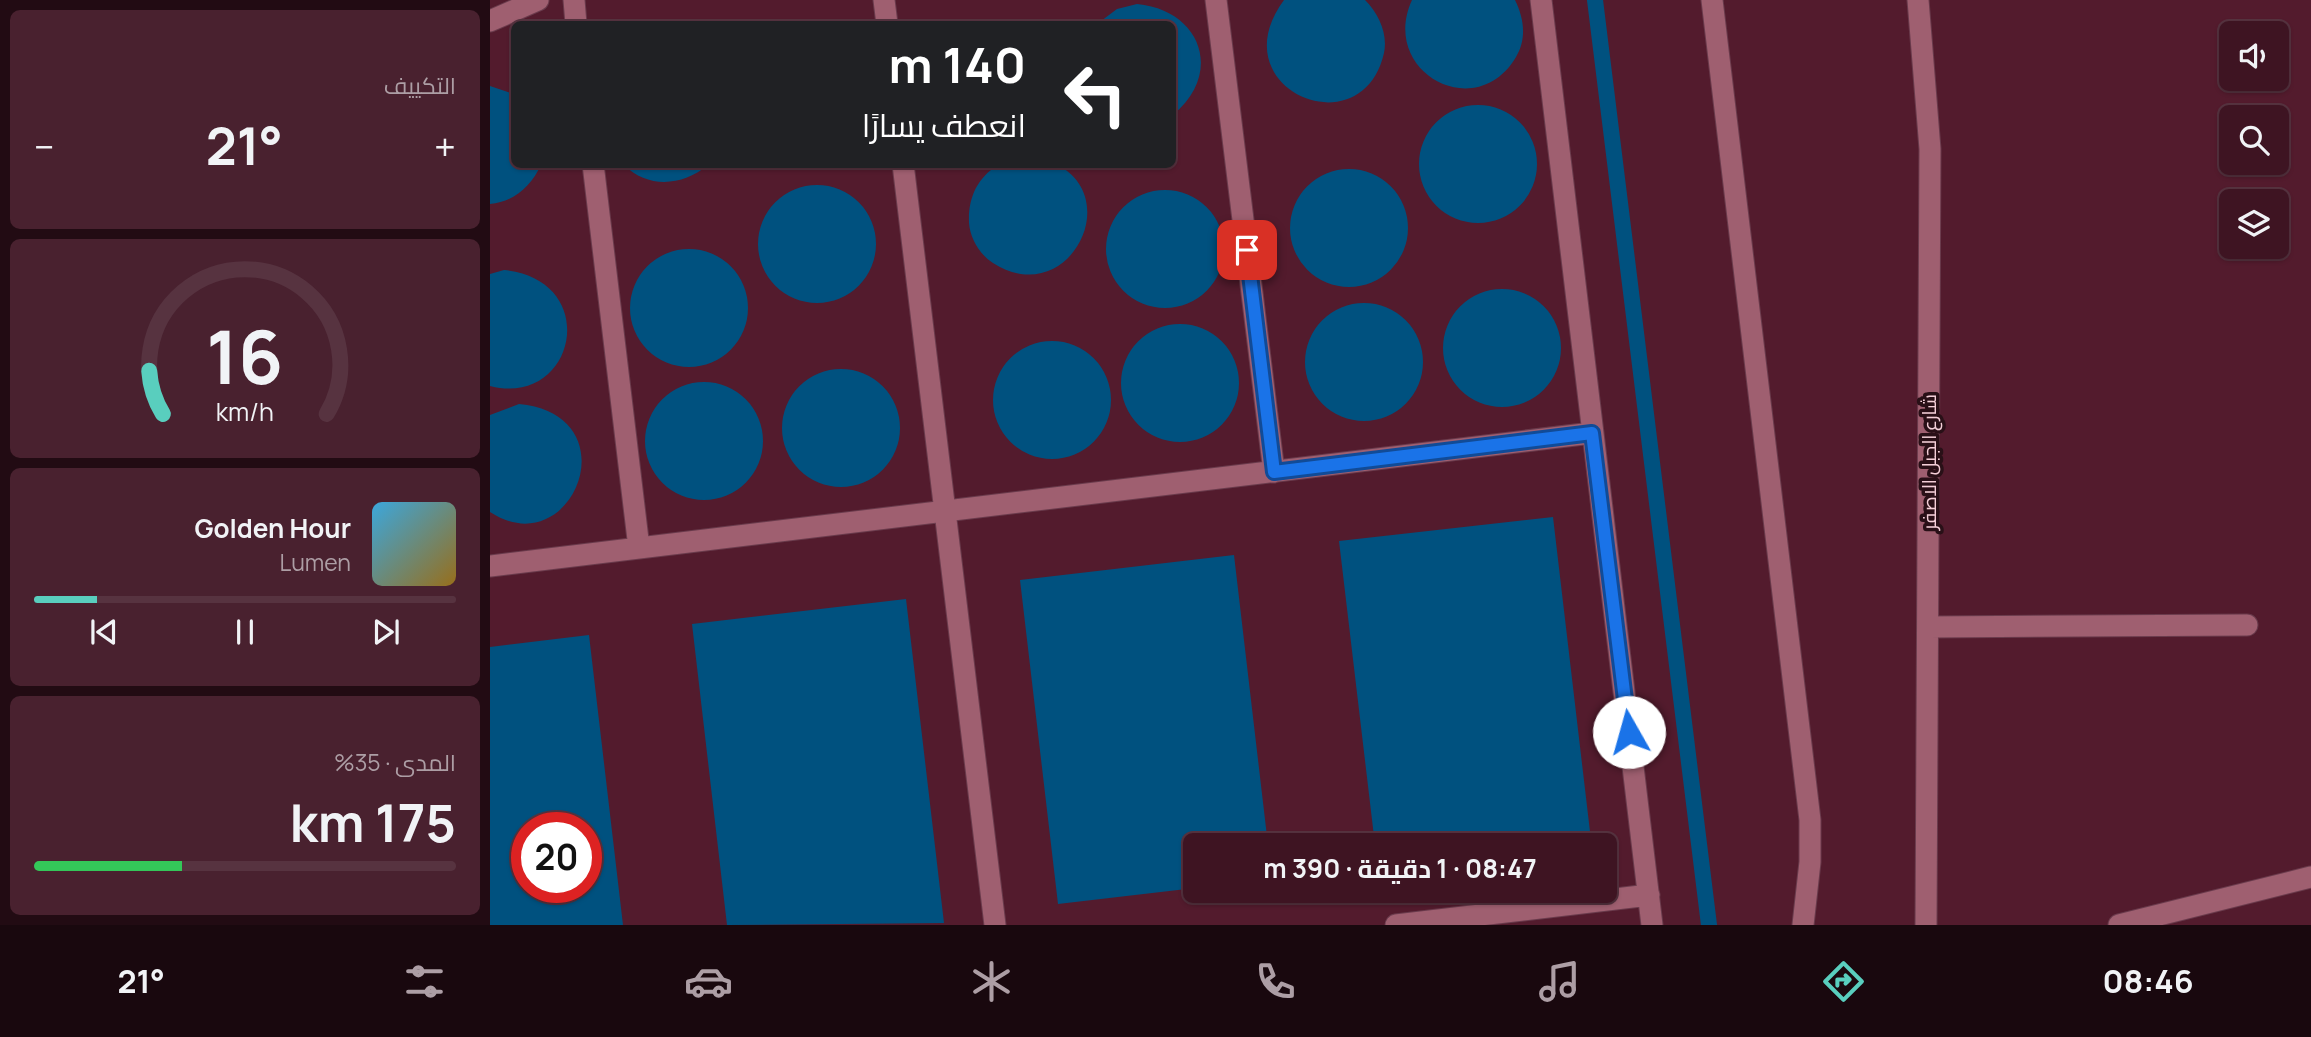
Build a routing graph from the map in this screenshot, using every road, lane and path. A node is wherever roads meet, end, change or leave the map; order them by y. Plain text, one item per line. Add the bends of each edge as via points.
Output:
1 (538, 0) edge
2 (573, 0) edge
3 (884, 0) edge
4 (1216, 0) edge
5 (1541, 0) edge
6 (1712, 0) edge
7 (1918, 0) edge
8 (490, 21) edge
9 (576, 21) edge
10 (887, 21) edge
11 (593, 168) edge
12 (903, 168) edge
13 (1592, 433) junction
14 (1274, 472) junction
15 (943, 512) junction
16 (639, 548) junction
17 (490, 566) edge
18 (2247, 625) dead end
19 (1928, 627) junction
20 (2311, 877) edge
21 (1649, 895) junction
22 (2143, 922) edge
23 (995, 925) edge
24 (1396, 925) edge
25 (1652, 925) edge
26 (1803, 925) edge
27 (1926, 925) edge
28 (2119, 925) edge

1 - 8 street
2 - 9 street
3 - 10 street
4 - 14 street
5 - 13 street
6 - 26 street via 1810,820
7 - 19 street, شارع الجبل الاصفر via 1930,149
11 - 16 street
12 - 15 street
13 - 14 street
13 - 21 street
14 - 15 street
15 - 16 street
15 - 23 street
16 - 17 street
18 - 19 street
19 - 27 street, شارع الجبل الاصفر
20 - 22 street
21 - 24 street
21 - 25 street
22 - 28 street

